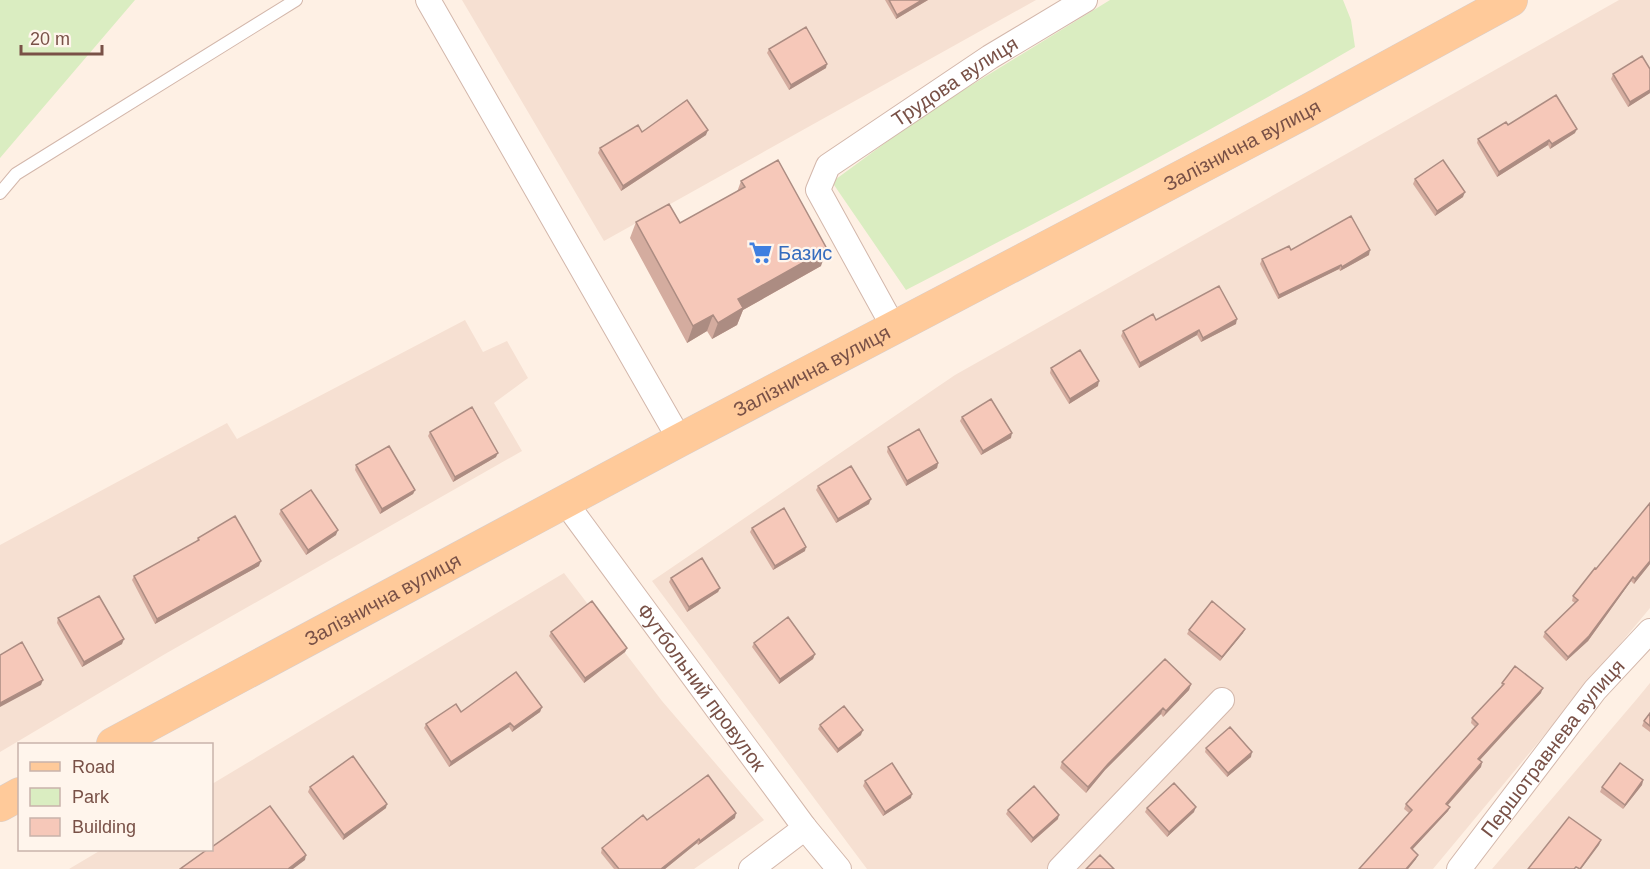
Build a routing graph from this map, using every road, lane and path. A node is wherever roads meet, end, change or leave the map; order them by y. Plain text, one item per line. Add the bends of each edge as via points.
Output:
1 (296, 0) edge
2 (428, 0) edge
3 (1084, 0) edge
4 (1511, 0) edge
5 (0, 193) edge
6 (894, 328) junction
7 (680, 440) junction
8 (565, 502) junction
9 (1650, 631) edge
10 (1222, 700) dead end
11 (114, 743) edge
12 (18, 795) edge
13 (0, 805) edge
14 (805, 828) junction
15 (751, 869) edge
16 (839, 869) edge
17 (1060, 869) edge
18 (1459, 869) edge

1 - 5 lane via 16,174
2 - 7 street
3 - 6 street, Трудова вулиця via 990,57 828,166 818,190
4 - 6 main road, Залізнична вулиця
6 - 7 main road, Залізнична вулиця
7 - 8 main road, Залізнична вулиця
8 - 11 main road, Залізнична вулиця
8 - 14 street, Футбольний провулок
9 - 18 street, Першотравнева вулиця via 1595,690
10 - 17 street
12 - 13 main road
14 - 15 street
14 - 16 street, Футбольний провулок

